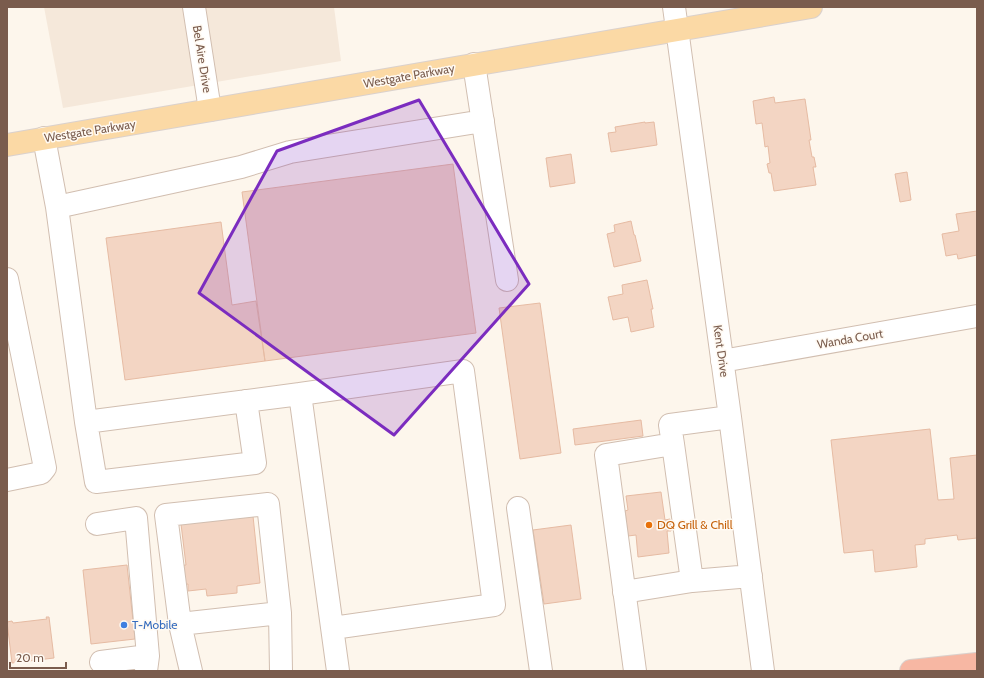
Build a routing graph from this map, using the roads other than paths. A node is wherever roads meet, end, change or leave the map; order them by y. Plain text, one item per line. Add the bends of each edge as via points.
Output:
1 (194, 7) edge
2 (674, 7) edge
3 (807, 7) edge
4 (677, 30) junction
5 (474, 64) junction
6 (210, 110) junction
7 (483, 121) junction
8 (44, 138) junction
9 (7, 145) edge
10 (57, 207) junction
11 (7, 279) edge
12 (507, 280) dead end
13 (977, 316) edge
14 (722, 361) junction
15 (300, 394) junction
16 (246, 401) junction
17 (730, 417) junction
18 (86, 422) junction
19 (673, 444) junction
20 (7, 480) edge
21 (518, 508) dead end
22 (97, 524) dead end
23 (751, 576) junction
24 (692, 581) junction
25 (624, 592) junction
26 (280, 613) junction
27 (180, 624) junction
28 (333, 628) junction
29 (101, 662) dead end
30 (147, 663) edge
31 (977, 664) edge
32 (191, 671) edge
33 (281, 671) edge
34 (338, 671) edge
35 (541, 671) edge
36 (635, 671) edge
37 (763, 671) edge
38 (912, 671) edge

1 - 6 street, Bel Aire Drive
2 - 4 street, Kent Drive
3 - 4 main road, Westgate Parkway
4 - 5 main road, Westgate Parkway
4 - 14 street, Kent Drive
5 - 6 main road, Westgate Parkway
5 - 7 street
6 - 8 main road, Westgate Parkway
7 - 10 street via 290,152 241,167
7 - 12 street
8 - 9 main road, Westgate Parkway
8 - 10 street
10 - 18 street
11 - 20 street via 45,468 41,473
13 - 14 street, Wanda Court
14 - 17 street, Kent Drive
15 - 16 street
15 - 28 street
15 - 28 street via 463,371 494,605
16 - 18 street
16 - 18 street via 255,463 96,482
17 - 19 street via 670,425
17 - 23 street, Kent Drive
19 - 24 street
19 - 25 street via 606,454
21 - 35 street
22 - 30 street via 136,518
23 - 24 street
23 - 37 street, Kent Drive
24 - 25 street
25 - 36 street
26 - 27 street
26 - 27 street via 268,504 166,515
26 - 33 street
27 - 32 street
28 - 34 street
29 - 30 street
31 - 38 highway

